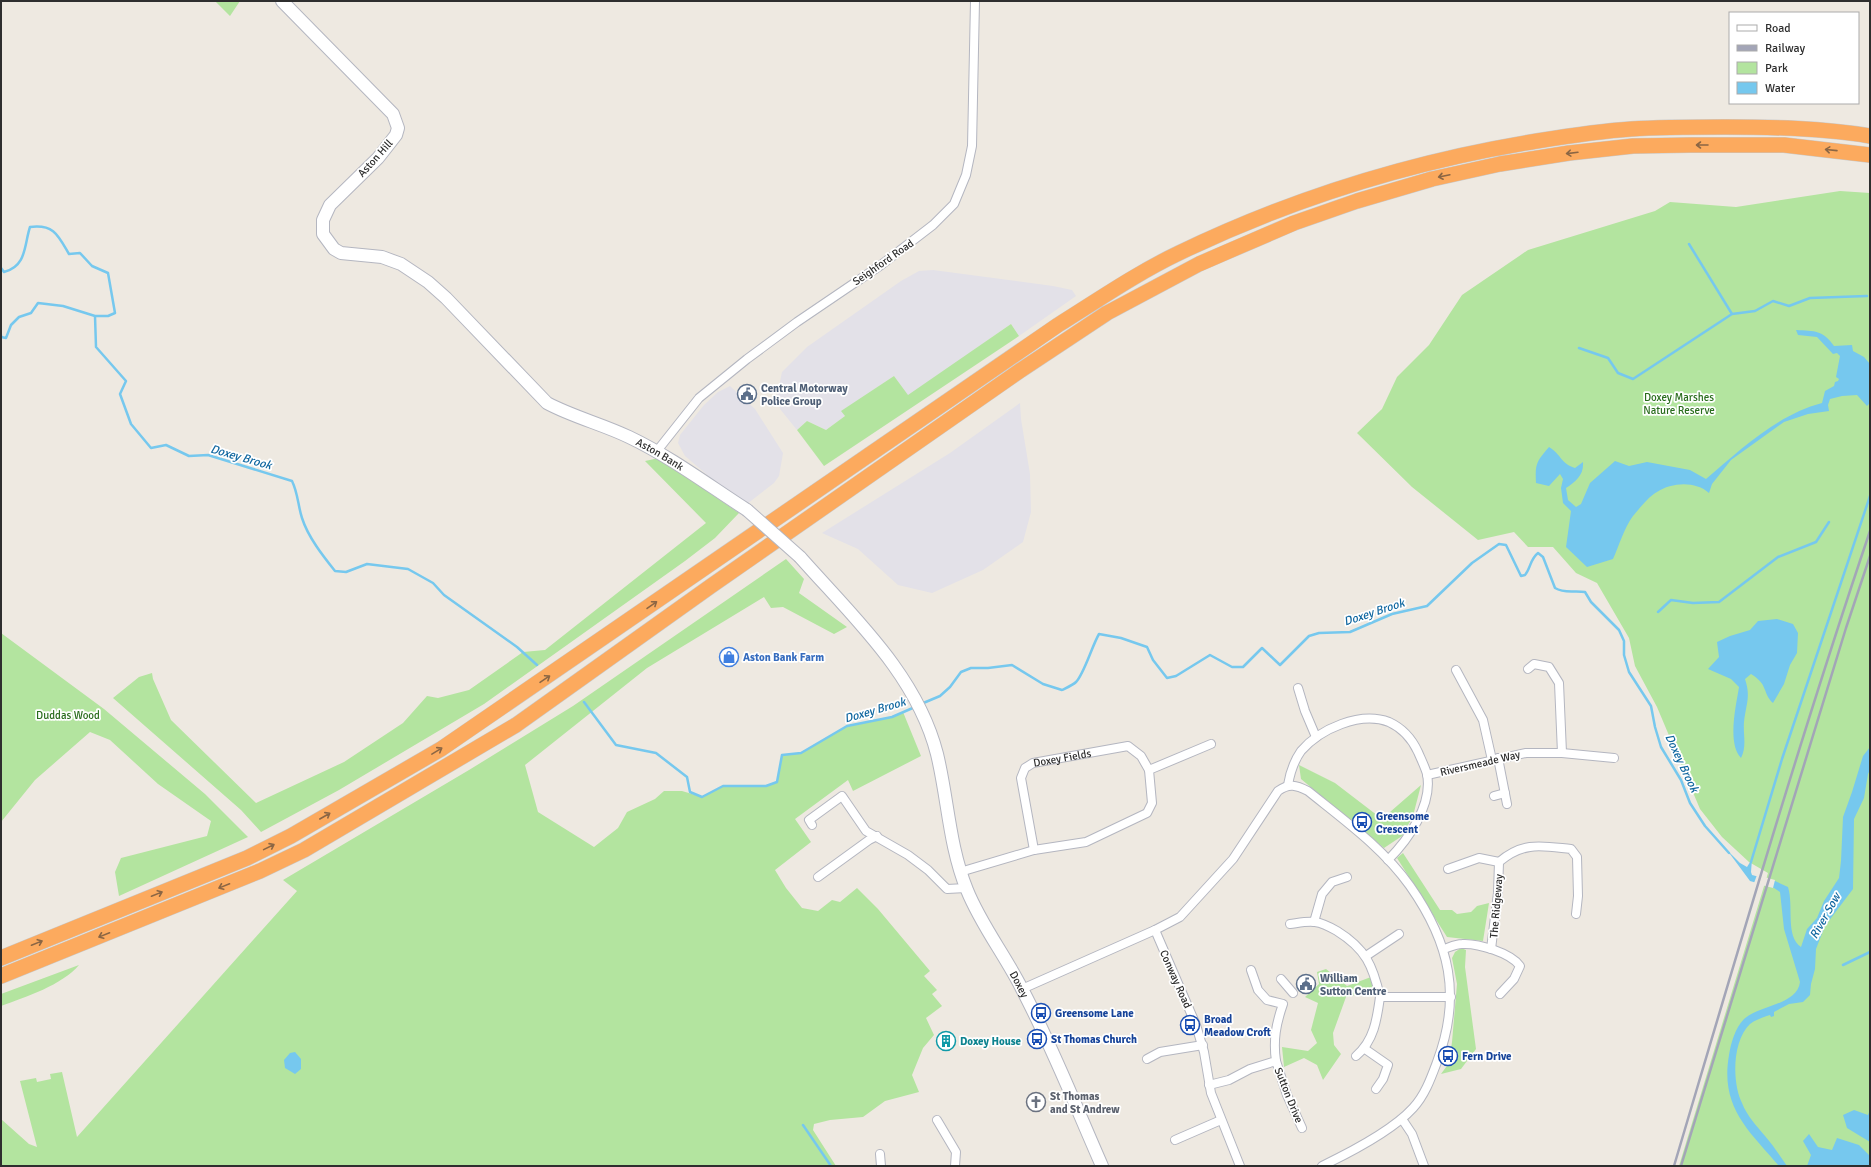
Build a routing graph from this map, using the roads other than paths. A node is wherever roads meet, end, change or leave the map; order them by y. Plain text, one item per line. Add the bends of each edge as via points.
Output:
1 (282, 1) edge
2 (975, 1) edge
3 (1870, 136) edge
4 (1870, 155) edge
5 (382, 257) joint
6 (657, 451) junction
7 (1531, 666) dead end
8 (1456, 670) dead end
9 (1298, 688) dead end
10 (1316, 737) junction
11 (1211, 744) dead end
12 (1562, 753) junction
13 (1495, 759) junction
14 (1608, 760) dead end
15 (1148, 770) junction
16 (1427, 775) junction
17 (1288, 785) junction
18 (1505, 793) junction
19 (1494, 796) dead end
20 (1508, 804) dead end
21 (812, 824) dead end
22 (877, 836) junction
23 (1034, 850) junction
24 (1388, 860) junction
25 (1499, 862) junction
26 (1448, 869) dead end
27 (960, 872) junction
28 (1348, 876) dead end
29 (818, 877) dead end
30 (966, 888) junction
31 (1576, 914) dead end
32 (1314, 922) junction
33 (1290, 924) dead end
34 (1155, 930) junction
35 (1399, 934) dead end
36 (1444, 949) junction
37 (1492, 949) junction
38 (1366, 956) junction
39 (1, 958) edge
40 (1251, 970) dead end
41 (1, 976) edge
42 (1281, 979) dead end
43 (1022, 989) junction
44 (1293, 993) dead end
45 (1500, 994) dead end
46 (1380, 997) junction
47 (1451, 997) junction
48 (1203, 1045) junction
49 (1365, 1049) junction
50 (1356, 1056) dead end
51 (1147, 1059) dead end
52 (1276, 1062) junction
53 (1209, 1085) junction
54 (1376, 1089) dead end
55 (1402, 1119) junction
56 (937, 1120) dead end
57 (1221, 1120) junction
58 (1302, 1128) dead end
59 (1175, 1140) dead end
60 (880, 1154) dead end
61 (881, 1166) edge
62 (955, 1166) edge
63 (1102, 1166) edge
64 (1240, 1166) edge
65 (1322, 1166) edge
66 (1424, 1166) edge

1 - 5 street, Aston Hill via 393,114 398,128 396,135 378,158 330,205 323,220 323,234 334,249 352,255
2 - 6 street, Seighford Road via 972,146 966,175 954,204 928,230 882,265 797,322 699,398
39 -> 3 highway via 247,858 291,836 441,749 1058,325 1132,278 1224,232 1358,181 1496,147 1572,135 1630,129 1784,127
4 -> 41 highway via 1784,146 1633,146 1500,164 1432,179 1365,198 1294,223 1199,264 1108,313 1022,370 516,726 304,850 260,871
5 - 6 street, Aston Bank via 401,264 428,282 547,403 567,414 628,436
6 - 27 street, Aston Bank, bridge via 747,510 800,557 898,670 924,716 937,754
7 - 12 street via 1549,667 1559,682
8 - 13 street via 1483,720
9 - 10 street via 1304,711
10 - 16 street via 1356,720 1373,718 1390,722 1405,732 1415,746
10 - 17 street via 1294,763
11 - 15 street
12 - 13 street, Riversmeade Way via 1526,753
12 - 14 street, Riversmeade Way
13 - 16 street, Riversmeade Way
13 - 18 street
15 - 23 street, Doxey Fields via 1152,803 1147,813 1086,842
15 - 23 street, Doxey Fields via 1141,756 1128,746 1033,763 1025,768 1021,778
16 - 24 street via 1425,800 1419,818 1405,842
17 - 24 street via 1308,791 1359,832
17 - 34 street via 1273,797 1232,859 1189,909 1173,922
18 - 19 street
18 - 20 street
21 - 22 street via 810,820 842,796 866,831
22 - 29 street
22 - 30 street via 928,870 947,889
23 - 27 street, Doxey Fields
24 - 36 street via 1426,913
25 - 26 street via 1479,858
25 - 31 street, The Ridgeway via 1525,847 1543,845 1571,849 1577,857
25 - 37 street, The Ridgeway
27 - 30 street, Doxey
28 - 32 street via 1332,882 1322,894
30 - 43 street, Doxey via 976,911
32 - 33 street
32 - 38 street via 1326,924 1346,936
34 - 43 street
34 - 48 street, Conway Road
35 - 38 street
36 - 37 street via 1460,944
36 - 47 street
37 - 45 street via 1516,960 1520,966 1514,979
38 - 46 street via 1376,975
40 - 52 street, Sutton Drive via 1262,995 1267,1000 1283,1004 1276,1023
42 - 44 street
43 - 63 street, Doxey
46 - 47 street
46 - 49 street via 1375,1027
47 - 55 street via 1448,1021 1433,1073 1425,1092
48 - 51 street via 1160,1052
48 - 53 street, Conway Road
49 - 50 street
49 - 54 street via 1388,1065 1384,1079
52 - 53 street, Sutton Drive
52 - 58 street, Sutton Drive
53 - 57 street, Conway Road
55 - 65 street via 1346,1155
55 - 66 street via 1412,1134
56 - 62 street via 954,1148
57 - 59 street
57 - 64 street, Conway Road
60 - 61 street

